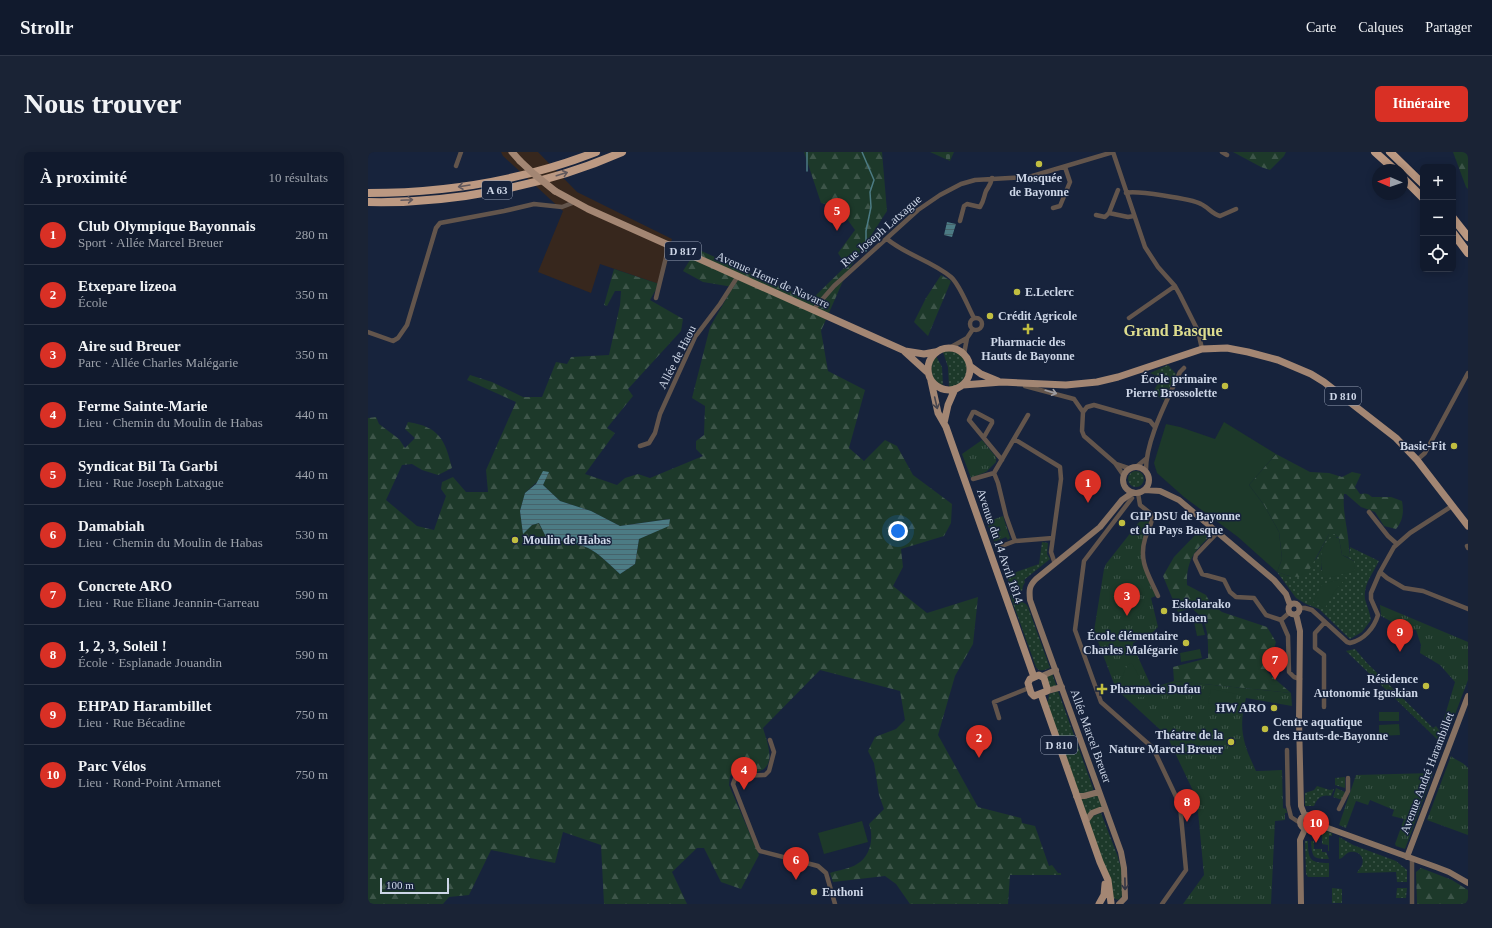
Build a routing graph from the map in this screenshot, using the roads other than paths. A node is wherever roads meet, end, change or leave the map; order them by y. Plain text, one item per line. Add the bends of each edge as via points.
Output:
1 (461, 152) edge
2 (512, 152) edge
3 (596, 152) edge
4 (622, 152) edge
5 (1113, 152) edge
6 (1222, 152) edge
7 (1375, 152) edge
8 (1390, 152) edge
9 (1227, 155) dead end
10 (1388, 164) edge
11 (456, 166) dead end
12 (1065, 167) junction
13 (992, 178) junction
14 (1420, 181) edge
15 (1408, 183) edge
16 (1118, 190) dead end
17 (368, 193) edge
18 (1126, 193) junction
19 (1420, 195) edge
20 (368, 202) edge
21 (575, 202) junction
22 (1053, 208) dead end
23 (1236, 209) dead end
24 (1109, 213) junction
25 (1096, 215) dead end
26 (1134, 216) junction
27 (960, 221) dead end
28 (1456, 222) edge
29 (1455, 236) edge
30 (1468, 237) edge
31 (887, 239) junction
32 (669, 245) junction
33 (1468, 253) edge
34 (738, 276) junction
35 (1175, 286) junction
36 (656, 298) dead end
37 (813, 310) junction
38 (974, 318) junction
39 (1129, 318) dead end
40 (972, 329) junction
41 (368, 332) edge
42 (967, 338) junction
43 (951, 347) junction
44 (1202, 349) junction
45 (905, 351) junction
46 (935, 352) junction
47 (964, 354) junction
48 (970, 366) junction
49 (1184, 368) dead end
50 (927, 372) junction
51 (1468, 374) edge
52 (930, 381) junction
53 (1002, 382) junction
54 (1013, 383) junction
55 (963, 385) junction
56 (955, 389) junction
57 (1083, 412) junction
58 (1028, 415) dead end
59 (944, 423) junction
60 (1155, 427) junction
61 (984, 437) junction
62 (1014, 439) junction
63 (640, 446) dead end
64 (1147, 458) junction
65 (1002, 460) junction
66 (1417, 460) junction
67 (1115, 463) junction
68 (1133, 468) junction
69 (1146, 472) junction
70 (994, 473) junction
71 (1124, 476) junction
72 (973, 479) dead end
73 (1149, 479) junction
74 (1125, 487) junction
75 (1145, 490) junction
76 (1160, 491) junction
77 (1134, 495) junction
78 (1122, 500) junction
79 (1452, 506) junction
80 (1369, 512) dead end
81 (1468, 526) edge
82 (1218, 532) junction
83 (1053, 538) junction
84 (1015, 541) junction
85 (1397, 544) junction
86 (999, 546) dead end
87 (1055, 564) junction
88 (1380, 572) junction
89 (1158, 596) dead end
90 (1294, 609) junction
91 (1468, 609) edge
92 (1281, 620) junction
93 (1325, 622) junction
94 (1056, 670) junction
95 (1042, 676) junction
96 (1034, 677) junction
97 (1300, 679) junction
98 (1062, 687) junction
99 (1030, 688) junction
100 (1044, 693) junction
101 (1468, 696) edge
102 (1324, 707) dead end
103 (999, 718) dead end
104 (770, 740) dead end
105 (1287, 750) dead end
106 (1348, 778) dead end
107 (1099, 792) junction
108 (1076, 796) junction
109 (1105, 808) junction
110 (1339, 809) dead end
111 (1305, 816) junction
112 (1086, 821) junction
113 (1300, 823) junction
114 (1314, 823) junction
115 (1305, 829) junction
116 (1409, 858) junction
117 (1100, 862) junction
118 (1468, 882) edge
119 (835, 904) edge
120 (1100, 904) edge
121 (1112, 904) edge
122 (1119, 904) edge
123 (1162, 904) edge
124 (1301, 904) edge
125 (1412, 904) edge

1 - 11 street
2 - 21 main road, Avenue Henri de Navarre / D 817, bridge via 555,191
3 -> 17 highway, A 63 via 513,178 440,190
20 -> 4 highway, A 63 via 442,199 515,187 569,172
5 - 12 street, Rue Joseph Latxague
5 - 18 street
6 - 9 street
7 - 10 highway
8 - 14 highway
12 - 13 street, Rue Joseph Latxague via 1029,177
12 - 22 street via 1070,182 1060,206
13 - 27 street via 980,207 967,204 964,206
13 - 31 street, Rue Joseph Latxague via 966,181 940,195 918,210
15 - 19 highway
16 - 24 street
18 - 23 street via 1139,192 1191,201 1220,216
18 - 26 street
21 - 32 main road, Avenue Henri de Navarre / D 817
21 - 41 street via 562,207 534,204 440,223 436,228 407,325 393,341
24 - 25 street via 1106,217
24 - 26 street
26 - 35 street via 1145,247
28 - 30 highway
29 - 33 highway
31 - 37 street, Rue Joseph Latxague via 834,286
31 - 38 street via 952,278
32 - 34 main road, Avenue Henri de Navarre / D 817
32 - 36 street
34 - 37 main road, Avenue Henri de Navarre / D 817
34 - 63 street, Allée de Haou via 695,338 660,414 655,433 649,443
35 - 39 street
35 - 44 street via 1198,331
37 - 45 main road, Avenue Henri de Navarre / D 817
38 - 40 street via 970,322
38 - 40 street via 980,320 982,325 979,329
40 - 42 street
42 - 43 street
42 - 47 street
43 - 46 main road
43 - 47 main road
44 - 54 main road, D 810 via 1097,382 1066,385
44 - 66 main road, D 810 via 1227,348 1248,352 1278,360 1311,374 1396,438
45 - 46 main road, Avenue Henri de Navarre / D 817 via 924,354
45 - 50 main road, Avenue Henri de Navarre / D 817
46 - 50 main road via 930,358
47 - 48 main road
48 - 53 main road, D 810 via 983,375
48 - 55 main road via 970,373
49 - 60 street
50 - 52 main road
51 - 66 street via 1426,452
52 - 56 main road via 939,388
52 -> 59 main road, Avenue du 14 Avril 1814 via 938,413
53 - 54 main road, D 810
53 - 55 main road, D 810
54 -> 57 street via 1067,397 1077,402
55 - 56 main road
56 - 59 main road
57 - 60 street via 1087,407 1094,405 1150,421
57 - 67 street via 1084,436
58 - 62 street
59 - 96 main road, Avenue du 14 Avril 1814
60 - 64 street
61 - 61 street via 969,420 973,412 992,421
61 - 65 street
62 - 65 street
62 - 83 street via 1058,466 1061,472
64 - 68 street
64 - 69 street
65 - 70 street
66 - 79 main road, D 810
67 - 68 street
67 - 71 street
68 - 69 street via 1140,468
68 - 71 street
69 - 73 street
70 - 72 street
70 - 84 street
71 - 74 street
73 - 75 street
73 - 76 street
74 - 77 street
74 - 78 street, Allée Marcel Breuer
75 - 76 street
75 - 77 street
76 - 82 street via 1179,500
77 - 78 street, Allée Marcel Breuer
77 - 89 street via 1152,519 1144,540 1143,560
77 - 123 street via 1084,561 1075,630 1101,702 1153,748 1180,805 1186,870
78 - 87 street, Allée Marcel Breuer via 1102,525
79 - 81 main road, D 810
79 - 85 street
80 - 85 street
82 - 90 street via 1274,580
82 - 92 street via 1196,555 1195,559 1202,574 1224,580 1232,595 1254,598 1266,615
83 - 84 street
83 - 87 street via 1051,552
84 - 86 street
85 - 88 street
87 - 94 street, Allée Marcel Breuer via 1034,581 1029,590 1030,600
88 - 91 street via 1404,588 1423,591
88 - 93 street via 1370,593 1378,615 1366,635 1350,644
90 - 92 street
90 - 93 street via 1312,610
90 - 97 street via 1300,631
92 - 97 street via 1288,636 1289,672
93 - 102 street via 1315,633 1316,649 1324,655
94 - 95 street
94 - 98 street, Allée Marcel Breuer
95 - 96 main road
95 - 100 main road via 1048,688
96 - 99 main road via 1030,678 1028,683
97 - 111 street via 1301,806
98 - 100 street, Allée Marcel Breuer
98 - 107 street, Allée Marcel Breuer
99 - 100 main road via 1034,696
99 - 103 street via 994,702
100 - 108 main road, D 810
101 - 116 street, Avenue André Harambillet
104 - 119 street via 774,752 769,771 765,775 736,776 733,784 758,848 760,851 818,866 826,873
105 - 113 street via 1288,805 1291,817
106 - 110 street via 1348,791
107 - 108 street, Allée Marcel Breuer
107 - 109 street, Allée Marcel Breuer
108 - 112 main road, D 810
109 - 112 street via 1092,813
109 -> 122 street, Allée Marcel Breuer via 1124,861 1125,898
111 - 113 street via 1301,818
111 - 114 street via 1311,816
112 - 117 main road, D 810
113 - 115 street
114 - 115 street via 1310,829
114 - 116 street
115 - 124 street via 1300,840
116 - 118 street via 1449,872
116 - 125 street
117 - 120 main road, D 810 via 1105,888
117 - 121 main road, D 810 via 1108,880
120 - 121 main road

